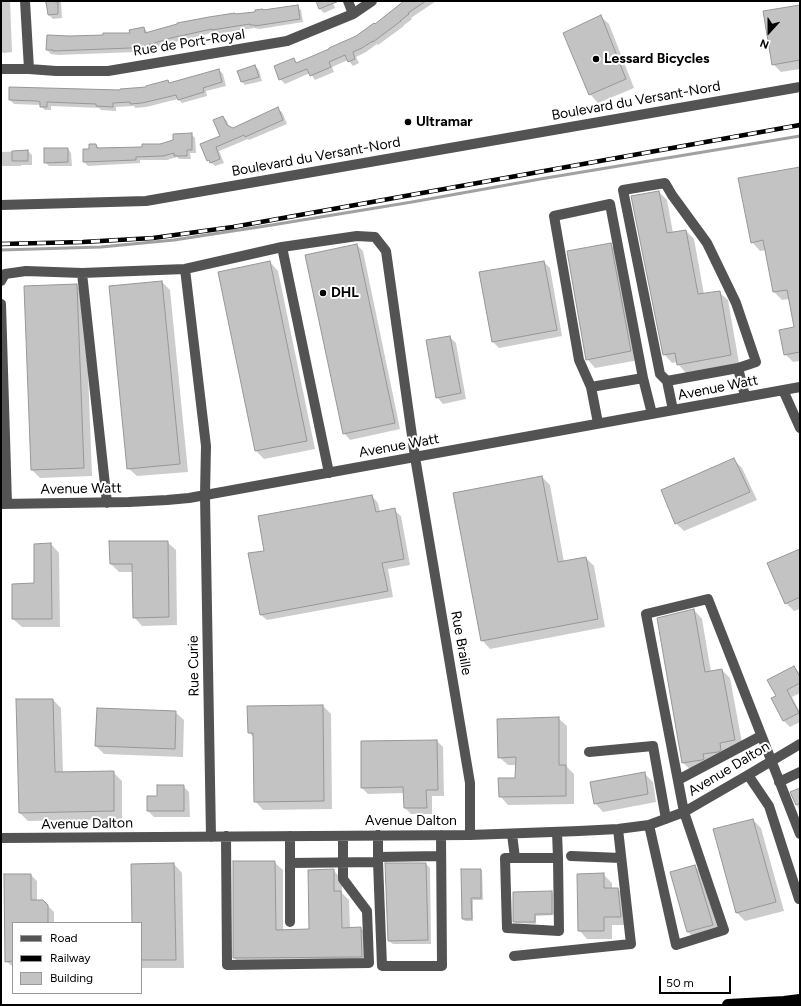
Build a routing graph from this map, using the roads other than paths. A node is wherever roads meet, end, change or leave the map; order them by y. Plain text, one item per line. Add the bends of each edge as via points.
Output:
1 (25, 1) edge
2 (348, 1) edge
3 (372, 1) edge
4 (353, 14) junction
5 (1, 69) edge
6 (29, 70) junction
7 (800, 87) edge
8 (1, 205) edge
9 (282, 247) junction
10 (185, 269) junction
11 (82, 273) junction
12 (1, 281) edge
13 (1, 304) edge
14 (738, 368) junction
15 (643, 378) junction
16 (666, 381) junction
17 (591, 387) junction
18 (800, 387) edge
19 (783, 390) junction
20 (745, 396) junction
21 (673, 410) junction
22 (652, 414) junction
23 (598, 423) junction
24 (800, 428) edge
25 (415, 457) junction
26 (330, 473) junction
27 (205, 495) junction
28 (107, 502) junction
29 (4, 504) edge
30 (761, 736) junction
31 (800, 744) edge
32 (589, 752) dead end
33 (771, 761) junction
34 (800, 772) edge
35 (748, 776) junction
36 (678, 780) junction
37 (779, 782) junction
38 (684, 812) junction
39 (666, 819) junction
40 (650, 825) junction
41 (618, 829) junction
42 (557, 832) junction
43 (512, 834) junction
44 (800, 834) edge
45 (378, 835) junction
46 (441, 835) junction
47 (470, 835) junction
48 (211, 836) junction
49 (226, 836) junction
50 (290, 836) junction
51 (343, 836) junction
52 (1, 838) edge
53 (441, 856) junction
54 (571, 856) dead end
55 (515, 858) junction
56 (558, 858) junction
57 (621, 858) junction
58 (378, 860) junction
59 (290, 863) junction
60 (343, 863) junction
61 (799, 899) edge
62 (290, 922) dead end
63 (514, 956) dead end
64 (800, 1000) edge
65 (728, 1005) edge

1 - 6 street
2 - 4 street
3 - 4 street, Rue de Port-Royal
4 - 6 street, Rue de Port-Royal via 287,41 108,71
5 - 6 street, Rue de Port-Royal
7 - 8 street, Boulevard du Versant-Nord via 146,201
9 - 10 street, Rue Braille
9 - 25 street, Rue Braille via 357,236 375,237 386,251
9 - 26 street
10 - 11 street, Rue Braille
10 - 27 street, Rue Curie via 206,446
11 - 12 street, Rue Braille via 26,271 5,274
11 - 28 street
13 - 29 street
14 - 16 street
14 - 16 street via 756,362 736,303 707,244 665,183 623,190 660,374
14 - 20 street
15 - 17 street
15 - 17 street via 610,204 554,216 579,360
15 - 22 street
16 - 21 street
17 - 23 street
18 - 19 street, Avenue Watt
19 - 20 street, Avenue Watt
19 - 24 street
20 - 21 street, Avenue Watt
21 - 22 street, Avenue Watt
22 - 23 street, Avenue Watt
23 - 25 street, Avenue Watt
25 - 26 street, Avenue Watt
25 - 47 street, Rue Braille via 470,783
26 - 27 street, Avenue Watt
27 - 28 street, Avenue Watt via 167,500
27 - 48 street, Rue Curie
28 - 29 street, Avenue Watt
30 - 33 street
30 - 36 street
30 - 36 street via 708,598 646,614
31 - 33 street, Avenue Dalton
32 - 39 street via 653,746
33 - 35 street, Avenue Dalton
33 - 37 street
34 - 37 street
35 - 38 street, Avenue Dalton
35 - 61 street via 769,806
36 - 38 street
37 - 44 street
38 - 39 street, Avenue Dalton
38 - 40 street via 724,930 676,944
39 - 40 street, Avenue Dalton
40 - 41 street, Avenue Dalton
41 - 42 street, Avenue Dalton
41 - 57 street
42 - 43 street, Avenue Dalton
42 - 56 street
43 - 47 street, Avenue Dalton
43 - 55 street
45 - 46 street, Avenue Dalton
45 - 51 street, Avenue Dalton
45 - 58 street
46 - 47 street, Avenue Dalton
46 - 53 street
48 - 49 street, Avenue Dalton
48 - 52 street, Avenue Dalton
49 - 50 street, Avenue Dalton
49 - 60 street via 227,966 369,963 367,911 343,879
50 - 51 street, Avenue Dalton
50 - 59 street
51 - 60 street
53 - 58 street
53 - 58 street via 442,966 382,966
54 - 57 street
55 - 56 street
55 - 56 street via 505,858 508,928 558,931
57 - 63 street via 631,944
58 - 60 street
59 - 60 street
59 - 62 street
64 - 65 highway

